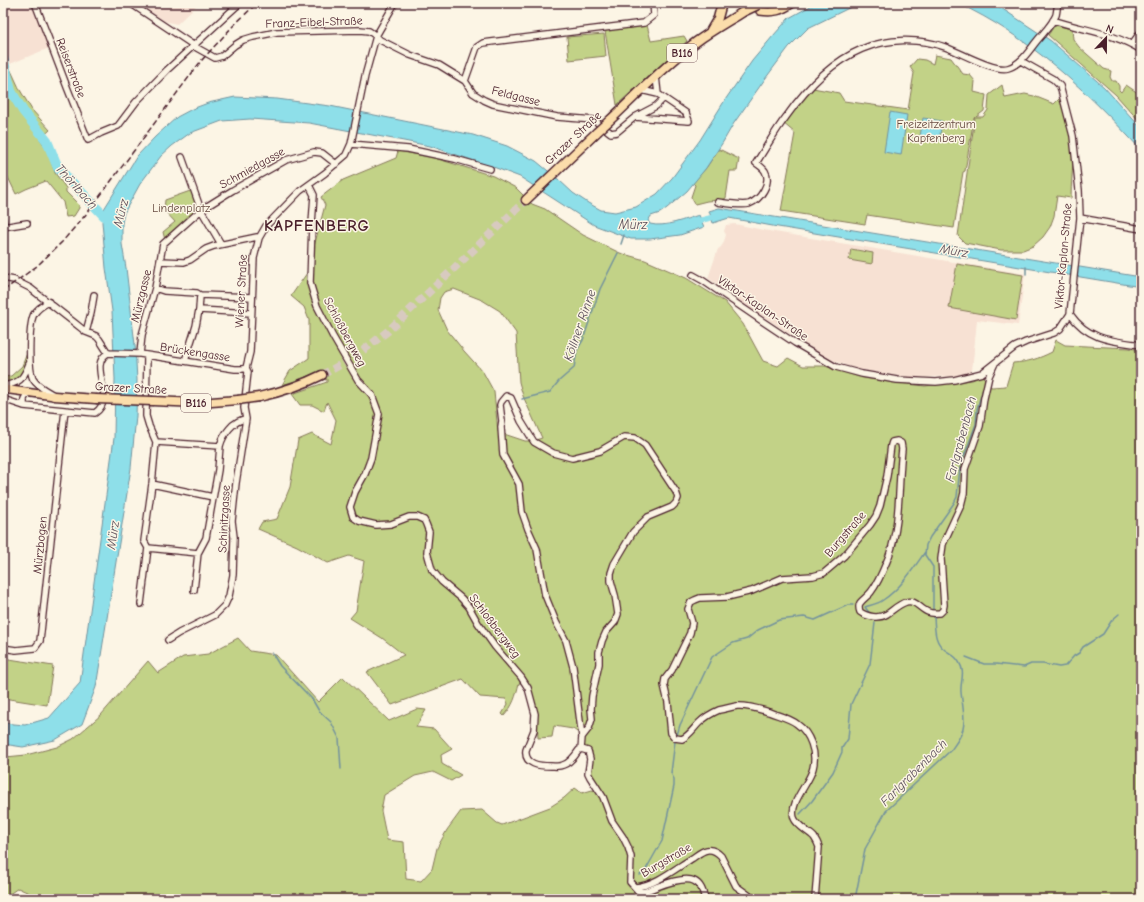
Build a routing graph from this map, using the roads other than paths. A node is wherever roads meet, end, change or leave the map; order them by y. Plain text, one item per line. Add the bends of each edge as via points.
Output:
1 (35, 3) edge
2 (130, 3) edge
3 (240, 3) edge
4 (395, 3) edge
5 (653, 3) edge
6 (722, 3) edge
7 (793, 3) edge
8 (1058, 3) edge
9 (759, 5) edge
10 (1053, 20) junction
11 (721, 21) junction
12 (1141, 32) edge
13 (376, 36) junction
14 (1132, 44) junction
15 (194, 46) junction
16 (1141, 50) edge
17 (1021, 61) junction
18 (656, 76) junction
19 (465, 81) junction
20 (639, 92) junction
21 (658, 94) junction
22 (664, 98) junction
23 (635, 117) junction
24 (351, 144) junction
25 (182, 157) dead end
26 (336, 164) junction
27 (490, 169) dead end
28 (308, 185) junction
29 (526, 200) tunnel mouth
30 (718, 202) dead end
31 (201, 210) junction
32 (1080, 218) junction
33 (3, 220) edge
34 (27, 223) dead end
35 (3, 227) edge
36 (1141, 229) edge
37 (259, 238) junction
38 (221, 244) junction
39 (160, 261) junction
40 (693, 275) dead end
41 (3, 278) edge
42 (155, 288) junction
43 (199, 294) junction
44 (94, 295) dead end
45 (252, 297) junction
46 (49, 302) junction
47 (199, 311) junction
48 (251, 313) junction
49 (1070, 314) junction
50 (86, 332) junction
51 (1141, 345) edge
52 (108, 353) junction
53 (140, 354) junction
54 (147, 356) junction
55 (185, 361) junction
56 (30, 362) junction
57 (995, 363) junction
58 (246, 368) junction
59 (322, 375) tunnel mouth
60 (3, 387) edge
61 (28, 392) junction
62 (54, 396) junction
63 (3, 399) edge
64 (24, 406) junction
65 (65, 410) junction
66 (246, 419) junction
67 (156, 442) junction
68 (220, 446) junction
69 (152, 484) junction
70 (213, 497) junction
71 (148, 548) junction
72 (198, 553) junction
73 (194, 590) dead end
74 (141, 604) dead end
75 (168, 640) dead end
76 (3, 648) edge
77 (582, 737) junction
78 (581, 749) junction
79 (635, 887) junction
80 (705, 899) edge
81 (754, 899) edge
82 (815, 899) edge

1 - 15 street, Reiserstraße via 88,140 118,126 141,97
2 - 15 street, Franz-Eibel-Straße
3 - 15 street
4 - 13 street, Wiener Straße
5 - 19 street via 654,15 644,23 483,43 477,47
6 - 11 highway
7 - 9 main road via 775,12
8 - 10 street
9 - 11 highway, bridge
10 - 14 street
10 - 17 street
11 - 18 highway, Grazer Straße / B116
12 - 14 street
13 - 15 street, Franz-Eibel-Straße via 360,30 277,32 243,40 222,56 215,58
13 - 19 street, Feldgasse via 410,55 439,65
13 - 24 street, Wiener Straße
14 - 16 street
17 - 30 street via 1006,69 994,68 946,47 920,41 898,41 862,49 843,59 822,76 801,96 785,118 756,163 765,172 767,179 759,197 747,205
17 - 32 street, Viktor-Kaplan-Straße via 1060,86 1074,136
18 - 20 highway, Grazer Straße / B116
18 - 21 street
19 - 23 street, Feldgasse via 474,93 493,104 557,117 594,120 611,133 617,132
20 - 21 street
20 - 29 highway, Grazer Straße / B116, bridge
21 - 22 street
22 - 23 street, Feldgasse via 656,106
22 - 23 street via 686,113 688,121
24 - 26 street, Wiener Straße
24 - 27 street via 408,149
25 - 31 street
26 - 28 street, Wiener Straße
26 - 31 street, Schmiedgasse via 320,152 286,160
28 - 37 street, Wiener Straße via 266,226
28 - 78 street, Schloßbergweg via 314,196 310,283 333,337 358,380 372,395 379,414 371,458 354,492 350,507 353,517 376,525 391,524 409,517 424,520 429,532 427,552 432,570 469,607 495,647 528,688 535,714 534,730 525,753 528,760 535,765 560,766 569,762
31 - 38 street
31 - 39 street, Mürzgasse via 163,244
32 - 36 street
32 - 49 street, Viktor-Kaplan-Straße
33 - 35 street
34 - 35 street
37 - 38 street
37 - 45 street, Wiener Straße via 254,258
38 - 39 street via 184,262
39 - 42 street, Mürzgasse
40 - 57 street, Viktor-Kaplan-Straße via 795,343 836,367 848,371 897,380 936,382 982,373
41 - 46 street via 30,288
42 - 43 street
42 - 53 street, Mürzgasse via 142,336
43 - 45 street
43 - 47 street
44 - 50 street
45 - 48 street, Wiener Straße
46 - 50 street
46 - 56 street, Grazer Straße via 36,310 32,319
47 - 48 street
47 - 55 street
48 - 58 street, Wiener Straße via 250,352
49 - 51 street via 1076,322 1099,338
49 - 57 street, Viktor-Kaplan-Straße via 1060,329 1054,333 1015,347
50 - 52 street via 100,339
52 - 53 street
52 - 65 street via 100,364 104,394 99,411 90,413
53 - 54 street, Brückengasse
54 - 55 street, Brückengasse
54 - 67 street via 146,416
55 - 58 street, Brückengasse via 235,369
56 - 60 street, Grazer Straße via 26,373 19,381
56 - 62 street, Grazer Straße via 31,375 35,382
57 - 82 street, Burgstraße via 989,376 980,426 965,469 961,506 942,544 944,605 940,613 926,612 912,602 906,602 886,615 877,617 860,612 860,602 874,588 889,556 892,543 902,449 901,443 897,441 891,445 887,476 876,516 844,556 824,573 782,578 752,591 727,597 700,598 689,605 692,623 690,633 664,682 672,733 675,738 682,740 706,717 738,706 755,707 786,718 798,724 805,732 813,748 813,767 793,810 795,819 813,836 819,848
58 - 66 street, Schinitzgasse
59 - 62 highway, Grazer Straße / B116, bridge via 288,390 238,400 198,403
60 - 61 main road, Grazer Straße / B116
61 - 62 main road, Grazer Straße / B116
61 - 64 street
63 - 64 street
64 - 65 street
65 - 76 street, Mürzbogen via 40,641 35,648
66 - 68 street via 226,432
66 - 75 street, Schinitzgasse via 232,521 233,575 229,596 225,605 215,615
67 - 68 street
67 - 69 street
68 - 70 street
69 - 70 street
69 - 71 street via 144,541
70 - 72 street via 206,538
71 - 72 street
71 - 74 street
72 - 73 street
77 - 77 street via 573,667 566,640 545,595 537,549 522,512 519,484 503,455 500,405 506,396 511,398 534,442 553,453 572,458 600,451 624,437 635,438 645,445 678,498 672,507 648,517 633,532 614,564 611,581 618,614 616,622 606,632 602,641 592,696 592,719
77 - 78 street
78 - 79 street via 588,752 588,773 628,847 631,857 630,882
79 - 80 street via 643,892 688,879 700,886
79 - 81 street, Burgstraße via 656,881 701,852 713,850 721,856 736,886

